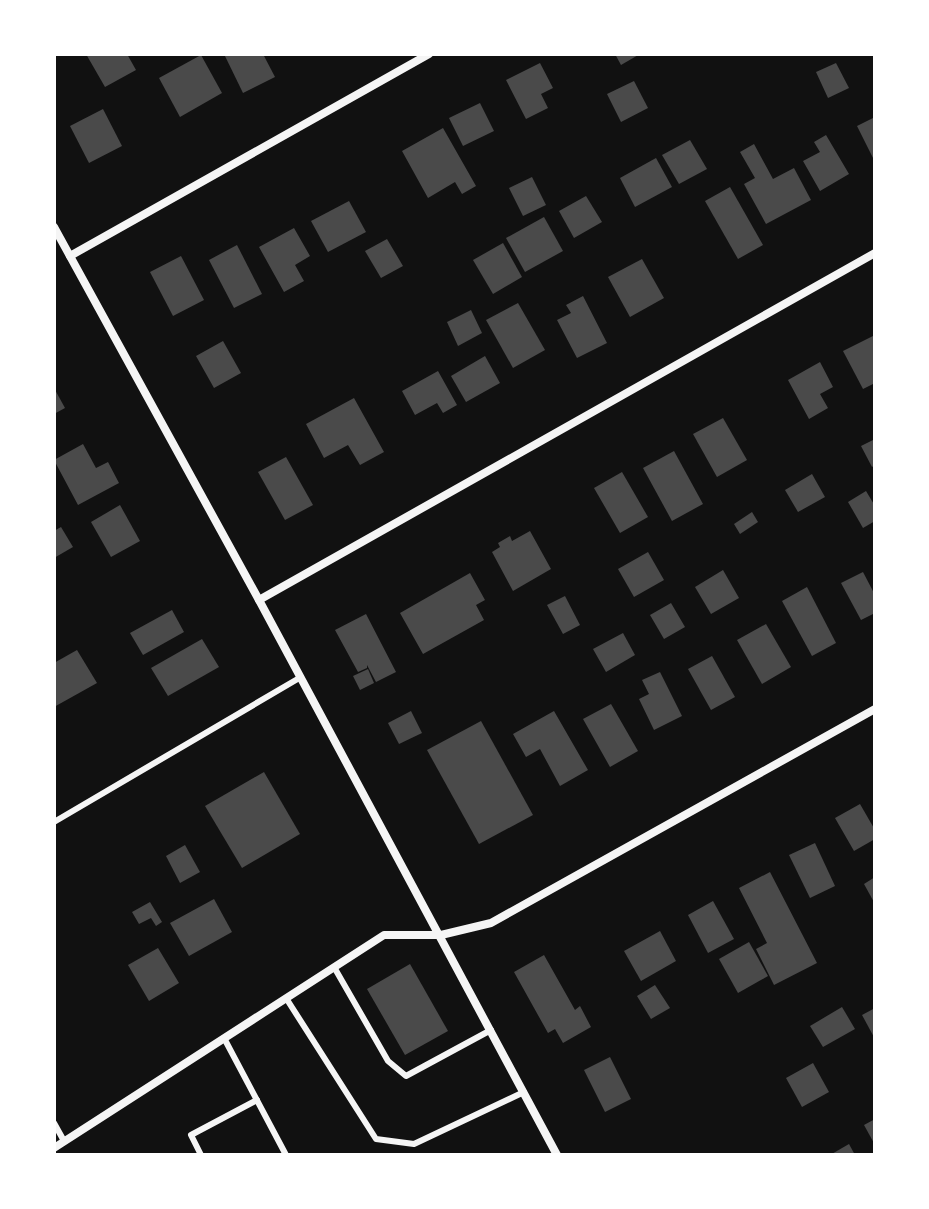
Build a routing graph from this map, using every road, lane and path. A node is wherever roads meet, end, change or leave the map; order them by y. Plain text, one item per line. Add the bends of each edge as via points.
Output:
1 (429, 54) edge
2 (54, 227) edge
3 (875, 253) edge
4 (70, 256) junction
5 (259, 600) junction
6 (301, 677) junction
7 (875, 709) edge
8 (54, 822) edge
9 (441, 935) junction
10 (334, 967) junction
11 (286, 998) junction
12 (491, 1030) junction
13 (224, 1038) junction
14 (524, 1092) junction
15 (257, 1100) junction
16 (54, 1123) edge
17 (64, 1141) junction
18 (54, 1148) edge
19 (201, 1155) edge
20 (286, 1155) edge
21 (557, 1155) edge

1 - 4 street
2 - 4 street
3 - 5 street
4 - 5 street
5 - 6 street
6 - 8 lane
6 - 9 street
7 - 9 street via 491,923
9 - 10 street via 384,935
9 - 12 street
10 - 11 street
10 - 12 lane via 388,1061 406,1076
11 - 13 street
11 - 14 lane via 376,1139 414,1144
12 - 14 street
13 - 15 lane
13 - 17 street
14 - 21 street
15 - 19 lane via 191,1135
15 - 20 lane
16 - 17 lane
17 - 18 street

